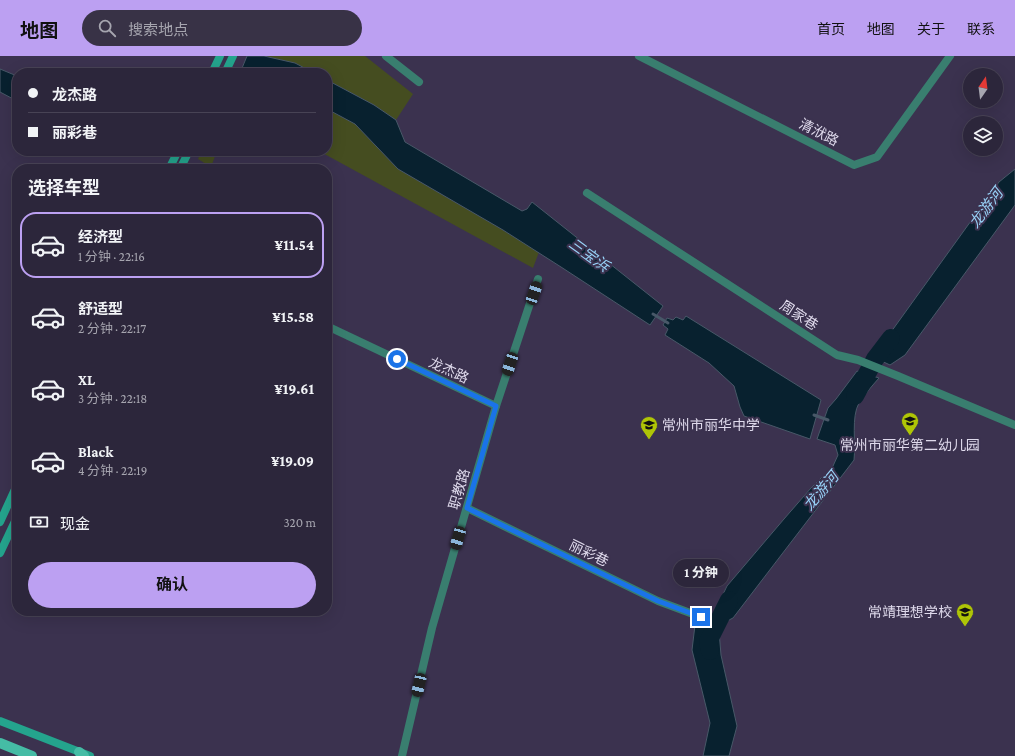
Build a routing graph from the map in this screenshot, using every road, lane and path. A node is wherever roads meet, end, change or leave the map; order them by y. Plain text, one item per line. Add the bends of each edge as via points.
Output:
1 (220, 56) edge
2 (386, 56) edge
3 (639, 56) edge
4 (950, 56) edge
5 (232, 59) edge
6 (214, 68) edge
7 (228, 68) edge
8 (419, 82) dead end
9 (587, 193) dead end
10 (538, 279) dead end
11 (332, 328) edge
12 (496, 406) junction
13 (1015, 425) edge
14 (12, 496) edge
15 (467, 508) junction
16 (0, 522) edge
17 (12, 528) edge
18 (0, 553) edge
19 (701, 617) dead end
20 (0, 721) edge
21 (0, 743) edge
22 (81, 754) edge
23 (32, 756) edge
24 (90, 756) edge
25 (402, 756) edge

1 - 6 main road
2 - 8 street
3 - 4 street, 清洑路 via 854,165 877,157
5 - 7 main road
9 - 13 street, 周家巷 via 837,355 858,360
10 - 12 street, 职教路
11 - 12 street, 龙杰路
12 - 15 street, 职教路
14 - 16 main road
15 - 19 street, 丽彩巷 via 658,601
15 - 25 street, 职教路 via 432,628
17 - 18 main road
20 - 22 main road
21 - 23 main road
22 - 24 main road

